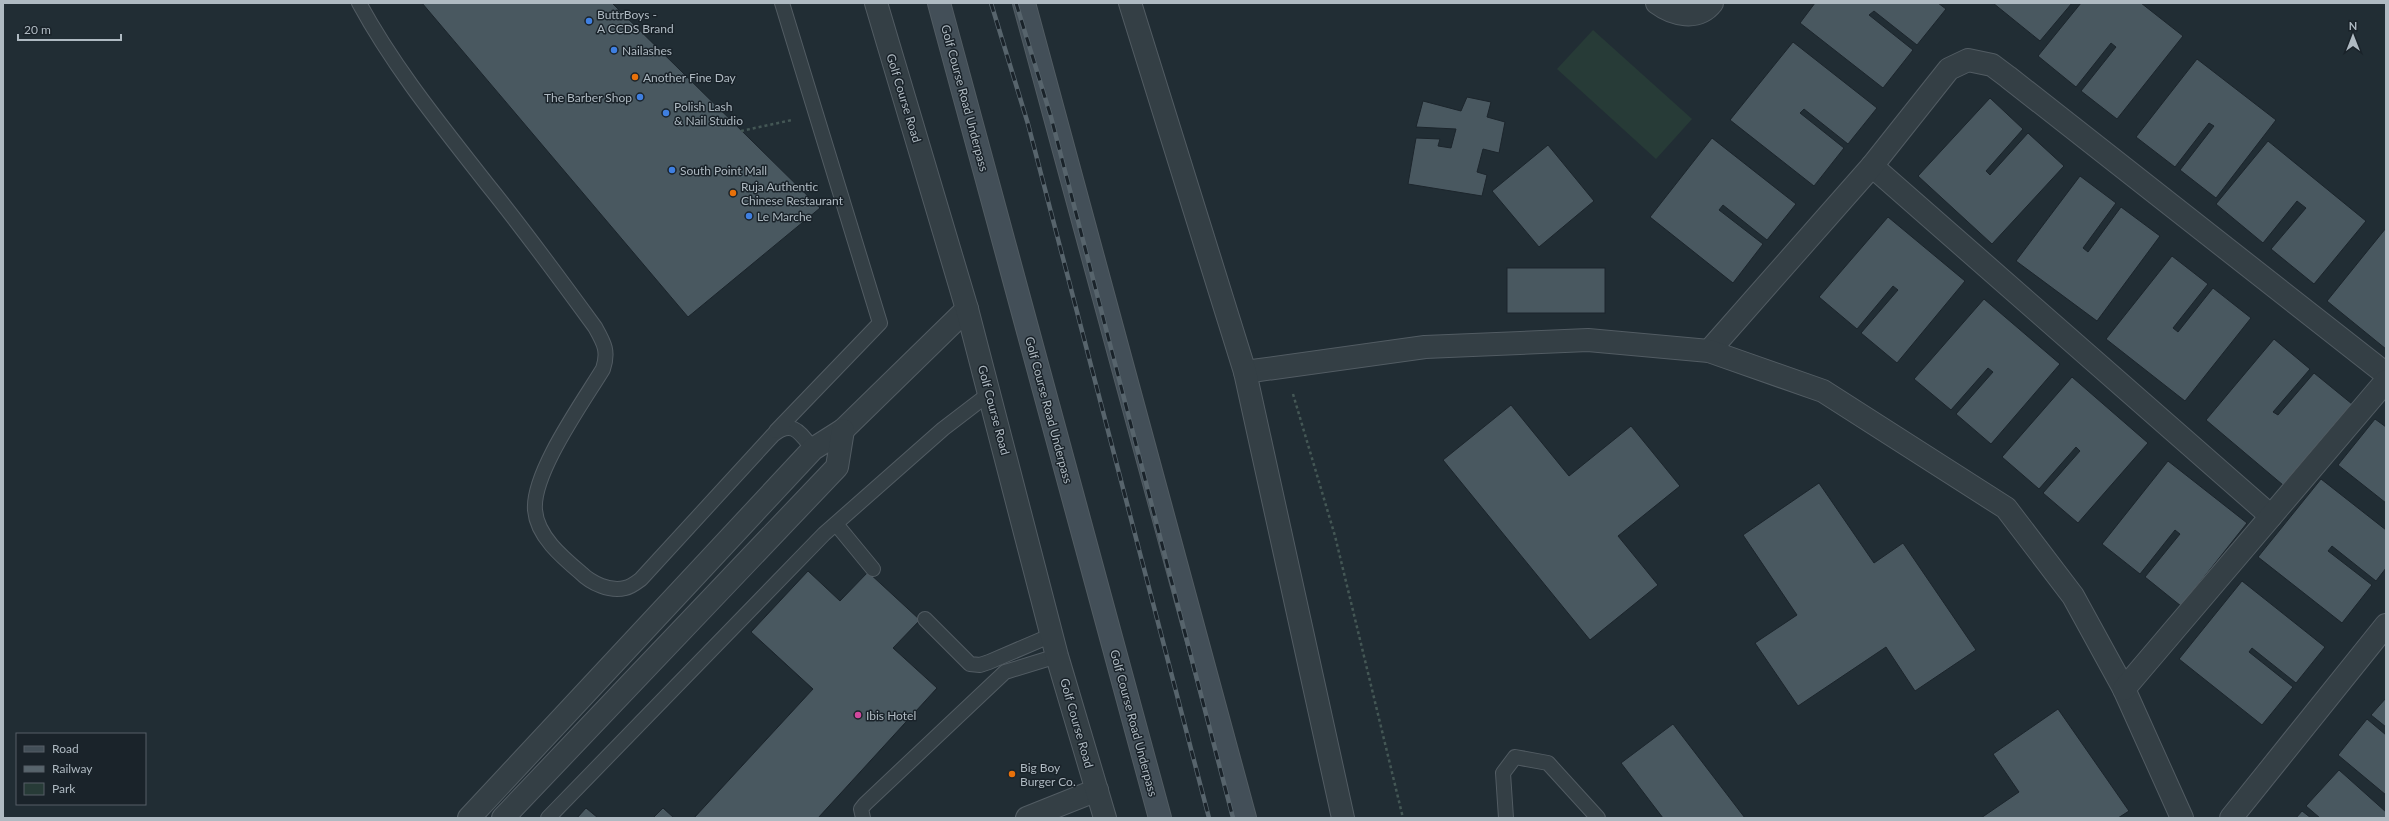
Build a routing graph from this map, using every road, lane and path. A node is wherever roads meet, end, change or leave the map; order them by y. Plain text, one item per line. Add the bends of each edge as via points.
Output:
1 (359, 3) edge
2 (782, 3) edge
3 (876, 3) edge
4 (939, 3) edge
5 (1024, 3) edge
6 (1130, 3) edge
7 (1657, 3) edge
8 (1712, 3) edge
9 (816, 115) junction
10 (741, 131) dead end
11 (1872, 166) junction
12 (967, 309) junction
13 (1709, 351) junction
14 (1285, 367) junction
15 (1245, 372) junction
16 (2386, 374) edge
17 (2386, 381) edge
18 (990, 393) junction
19 (843, 430) junction
20 (773, 435) junction
21 (812, 449) junction
22 (2271, 516) junction
23 (836, 524) junction
24 (873, 569) dead end
25 (925, 618) dead end
26 (2386, 625) edge
27 (1055, 645) junction
28 (2124, 689) junction
29 (1097, 790) junction
30 (469, 818) edge
31 (503, 818) edge
32 (548, 818) edge
33 (863, 818) edge
34 (1027, 818) edge
35 (1105, 818) edge
36 (1160, 818) edge
37 (1245, 818) edge
38 (1344, 818) edge
39 (1403, 818) edge
40 (1506, 818) edge
41 (1598, 818) edge
42 (2182, 818) edge
43 (2231, 818) edge

1 - 20 lane via 381,43 414,91 526,233 595,327 604,344 607,356 604,369 556,447 536,495 535,511 541,531 561,556 587,579 608,588 626,588 641,579
2 - 9 lane
3 - 12 street, Golf Course Road
4 - 36 main road, Golf Course Road Underpass
5 - 37 main road
6 - 15 street
7 - 8 street via 1668,11 1688,15 1709,7
9 - 10 path
9 - 20 lane via 880,323
11 - 13 street
11 - 16 street via 1949,70 1968,60 1992,65
11 - 22 street
12 - 18 street, Golf Course Road
12 - 19 street
13 - 14 street via 1588,340 1425,347
13 - 28 street via 1822,391 2006,508 2073,596
14 - 15 street
14 - 39 path via 1335,536
15 - 38 street
17 - 22 street
18 - 23 lane via 943,429
18 - 27 street, Golf Course Road
19 - 21 street
19 - 31 street via 837,467
20 - 21 lane via 781,428 789,427 798,431
21 - 30 street
22 - 28 street
23 - 24 lane
23 - 32 lane
25 - 27 lane via 970,664 980,665
26 - 43 street
27 - 29 street, Golf Course Road
27 - 33 lane via 1006,672 860,809
28 - 42 street
29 - 34 street
29 - 35 street, Golf Course Road
40 - 41 lane via 1503,773 1515,757 1548,763

